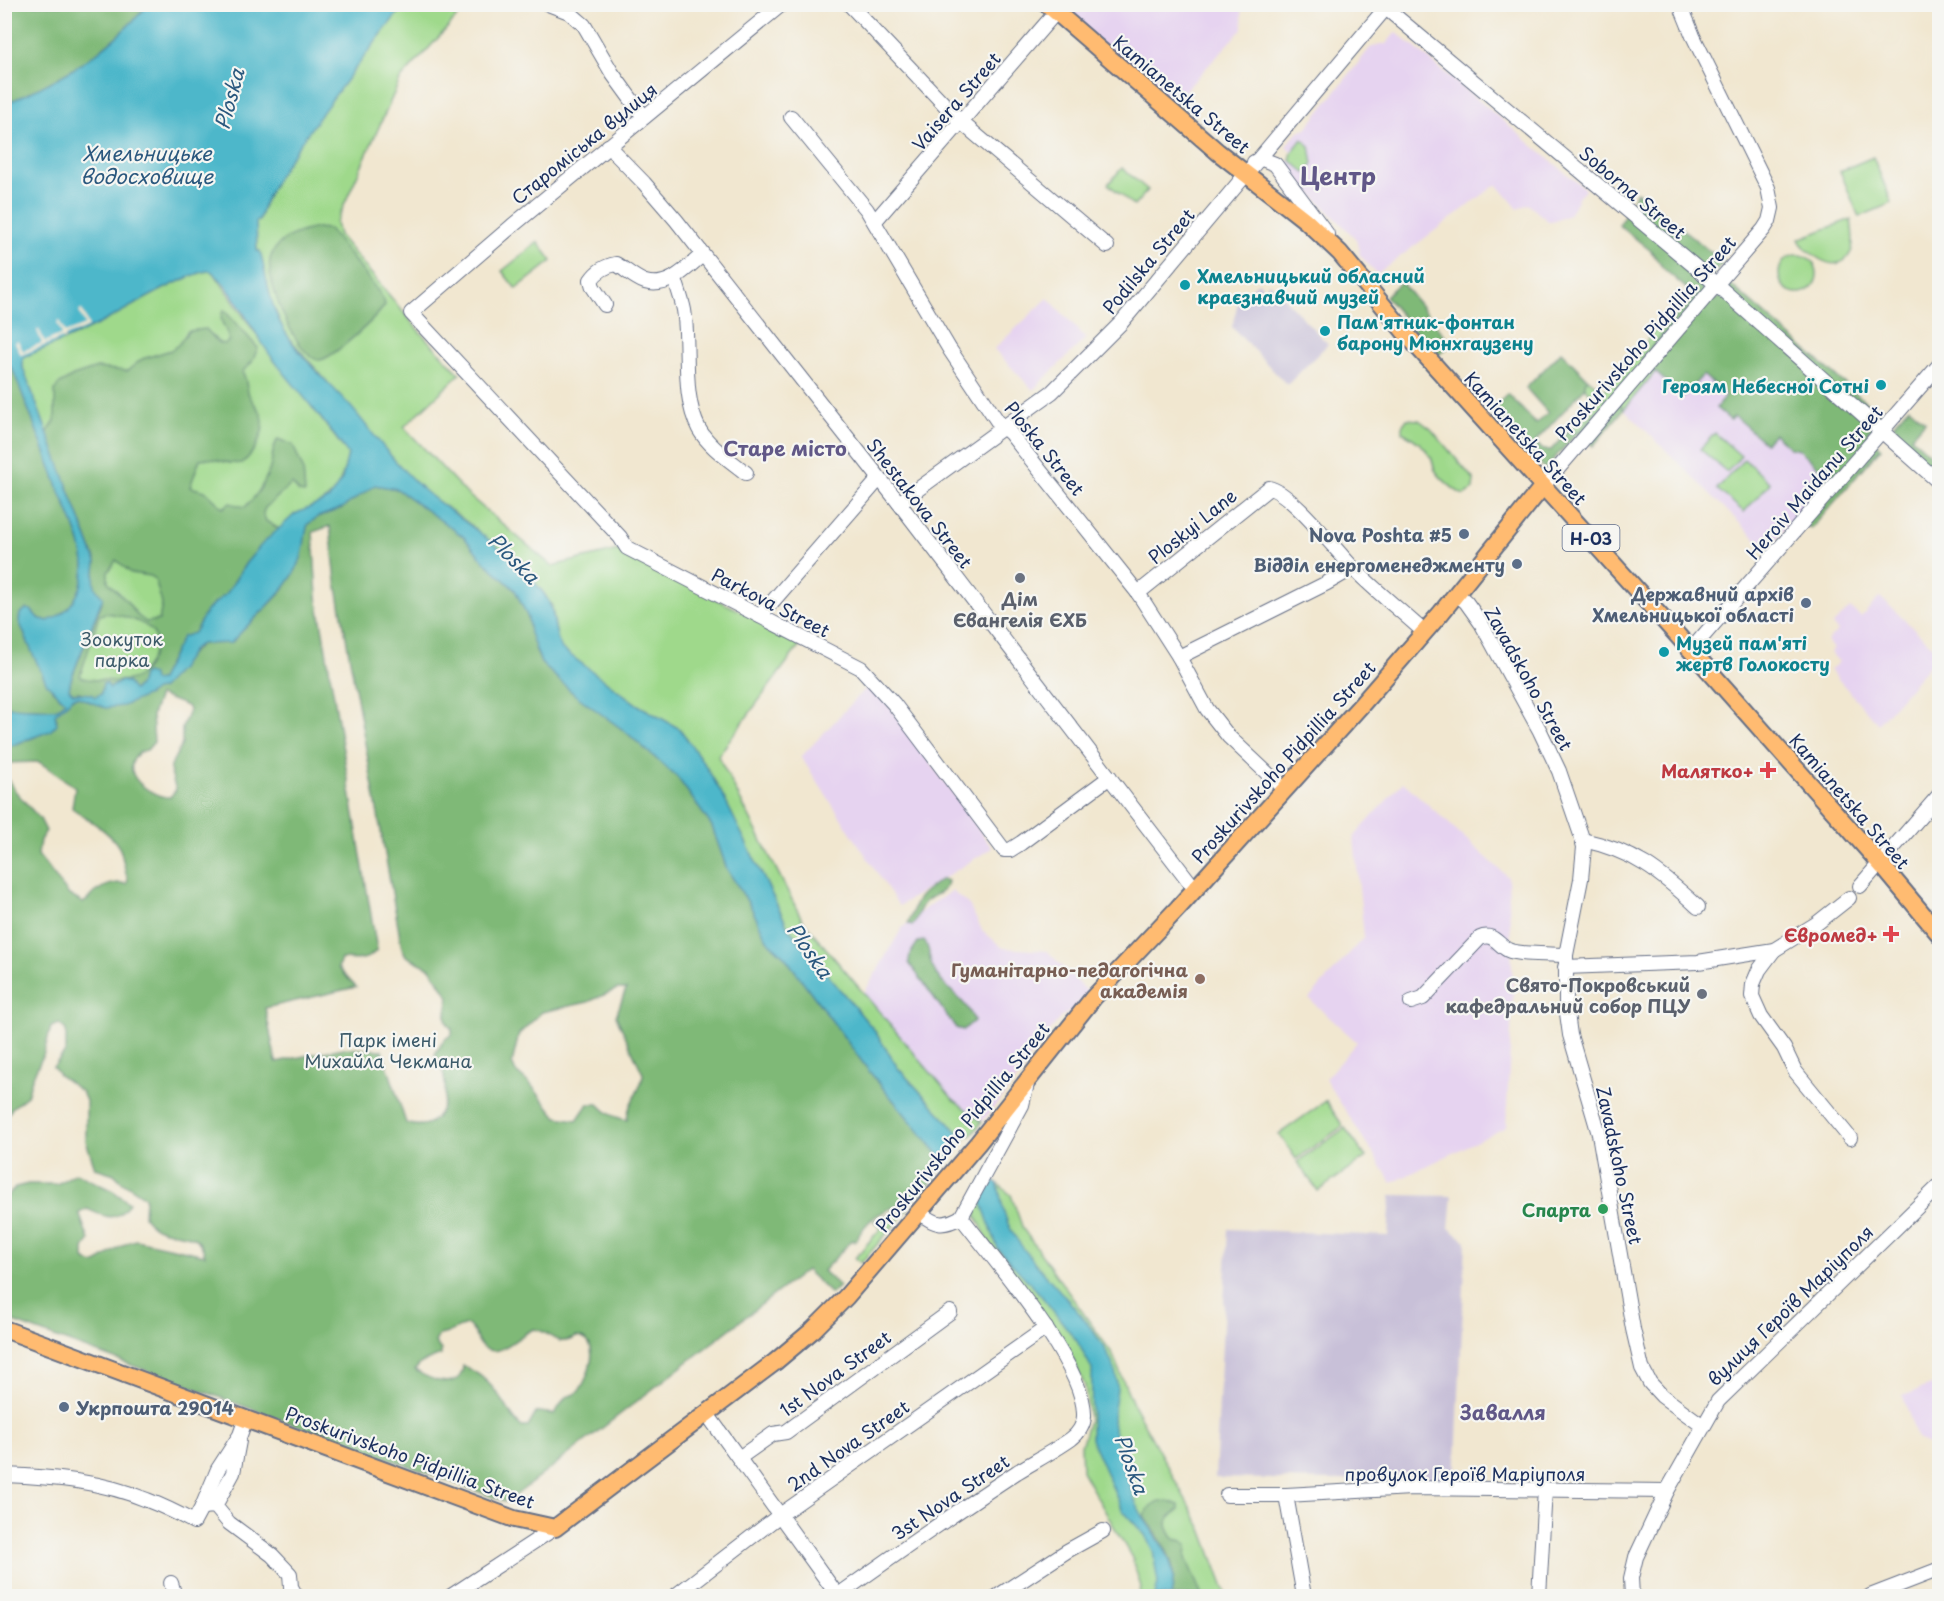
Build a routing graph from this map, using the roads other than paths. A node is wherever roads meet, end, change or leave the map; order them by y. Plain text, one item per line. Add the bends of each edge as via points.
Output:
1 (548, 4) edge
2 (782, 4) edge
3 (849, 4) edge
4 (1680, 4) edge
5 (1385, 6) edge
6 (1055, 7) edge
7 (644, 117) junction
8 (791, 117) dead end
9 (961, 122) junction
10 (1290, 123) junction
11 (608, 146) junction
12 (1227, 158) junction
13 (1258, 160) junction
14 (1275, 164) junction
15 (1246, 174) junction
16 (875, 221) junction
17 (1107, 246) dead end
18 (1340, 253) junction
19 (702, 255) junction
20 (675, 279) junction
21 (1717, 285) junction
22 (605, 305) dead end
23 (411, 313) joint
24 (1940, 364) edge
25 (1004, 428) junction
26 (1881, 431) junction
27 (746, 473) dead end
28 (879, 479) junction
29 (1940, 483) edge
30 (1544, 486) junction
31 (899, 503) junction
32 (1353, 568) junction
33 (1138, 593) junction
34 (1456, 594) junction
35 (760, 616) junction
36 (1424, 632) junction
37 (1691, 650) junction
38 (1179, 657) junction
39 (1110, 777) junction
40 (1285, 790) junction
41 (1940, 794) edge
42 (1582, 840) junction
43 (1880, 863) junction
44 (1860, 886) dead end
45 (1195, 889) junction
46 (1849, 898) dead end
47 (1698, 907) dead end
48 (1940, 936) edge
49 (1774, 950) junction
50 (1566, 961) junction
51 (1411, 1002) dead end
52 (1028, 1080) junction
53 (1850, 1138) dead end
54 (1940, 1185) edge
55 (920, 1213) junction
56 (961, 1217) junction
57 (950, 1312) dead end
58 (1046, 1328) junction
59 (4, 1329) edge
60 (707, 1414) junction
61 (246, 1418) junction
62 (1703, 1426) junction
63 (739, 1458) junction
64 (4, 1475) edge
65 (1545, 1489) junction
66 (1667, 1491) junction
67 (1227, 1495) dead end
68 (1286, 1495) junction
69 (209, 1506) junction
70 (780, 1515) junction
71 (555, 1528) junction
72 (1103, 1531) dead end
73 (1940, 1569) edge
74 (296, 1596) edge
75 (451, 1596) edge
76 (675, 1596) edge
77 (837, 1596) edge
78 (998, 1596) edge
79 (1304, 1596) edge
80 (1539, 1596) edge
81 (1632, 1596) edge
82 (1870, 1596) edge

1 - 7 street via 568,12 584,25
2 - 7 street, Староміська вулиця
3 - 9 street
4 - 21 street, Proskurivskoho Pidpillia Street via 1773,204 1769,221
5 - 10 street, Podilska Street
5 - 21 street, Soborna Street
6 - 9 street, Vaisera Street
6 - 12 main road, Kamianetska Street
7 - 11 street, Староміська вулиця
8 - 16 street, Ploska Street
9 - 16 street, Vaisera Street
9 - 17 street
10 - 13 street, Podilska Street
10 - 14 street via 1280,140
11 - 19 street, Shestakova Street via 652,192
11 - 23 street, Староміська вулиця
12 - 13 street via 1243,164
12 - 15 main road, Kamianetska Street
13 - 14 street
13 - 15 street, Podilska Street
14 - 18 street
15 - 18 main road, Kamianetska Street / Н-03
15 - 25 street, Podilska Street via 1121,322 1052,392
16 - 25 street, Ploska Street via 950,350
18 - 30 main road, Kamianetska Street / Н-03 via 1408,336
19 - 20 street
19 - 28 street, Shestakova Street
20 - 22 street via 645,282 616,264 606,266 591,280
20 - 27 street via 684,310 688,377 699,428
21 - 26 street, Soborna Street
21 - 30 street, Proskurivskoho Pidpillia Street
23 - 35 street, Parkova Street via 627,548
24 - 26 street, Heroiv Maidanu Street
25 - 31 street, Podilska Street
25 - 33 street, Ploska Street
26 - 29 street, Soborna Street
26 - 37 street, Heroiv Maidanu Street
28 - 31 street, Shestakova Street
28 - 35 street
30 - 34 main road, Proskurivskoho Pidpillia Street
30 - 37 main road, Kamianetska Street / Н-03
31 - 39 street, Shestakova Street
32 - 33 street, Ploskyi Lane via 1292,502 1280,491 1269,488
32 - 36 street
32 - 38 street
33 - 38 street, Ploska Street
34 - 36 main road, Proskurivskoho Pidpillia Street
34 - 42 street, Zavadskoho Street via 1481,623 1540,731 1559,771
35 - 39 street, Parkova Street via 861,668 894,704 1004,850 1021,843
36 - 40 main road, Proskurivskoho Pidpillia Street
37 - 43 main road, Kamianetska Street / Н-03
38 - 40 street, Ploska Street via 1207,709 1229,737
39 - 45 street, Shestakova Street
40 - 45 main road, Proskurivskoho Pidpillia Street
41 - 43 street
42 - 47 street via 1636,858
42 - 50 street, Zavadskoho Street via 1581,879
43 - 44 street
43 - 48 main road, Kamianetska Street / Н-03
45 - 52 main road, Proskurivskoho Pidpillia Street via 1093,998
46 - 49 street
49 - 50 street via 1698,962
49 - 53 street via 1759,970 1752,996 1795,1071
50 - 51 street via 1512,952 1484,936 1423,998
50 - 62 street, Zavadskoho Street via 1570,1035 1599,1134 1638,1355 1654,1388
52 - 55 main road, Proskurivskoho Pidpillia Street
52 - 56 street via 1022,1105
54 - 62 street, вулиця Героїв Маріуполя via 1720,1398
55 - 56 street via 940,1225
55 - 60 main road, Proskurivskoho Pidpillia Street via 813,1330
56 - 58 street
57 - 63 street, 1st Nova Street via 786,1432 773,1434
58 - 70 street, 2nd Nova Street
58 - 77 street, 3st Nova Street via 1082,1397 1083,1426 1073,1438
59 - 61 main road, Proskurivskoho Pidpillia Street
60 - 63 street
60 - 71 main road, Proskurivskoho Pidpillia Street
61 - 69 street via 218,1469
61 - 71 main road, Proskurivskoho Pidpillia Street via 514,1519
62 - 66 street, вулиця Героїв Маріуполя
63 - 70 street
64 - 69 street via 57,1478 108,1487 194,1522
65 - 66 street, провулок Героїв Маріуполя
65 - 68 street, провулок Героїв Маріуполя via 1411,1488
65 - 80 street
66 - 81 street, вулиця Героїв Маріуполя via 1636,1557
67 - 68 street, провулок Героїв Маріуполя
68 - 79 street
69 - 74 street via 272,1555 290,1574
70 - 76 street, 2nd Nova Street
70 - 77 street
71 - 75 street
72 - 78 street
73 - 82 street

